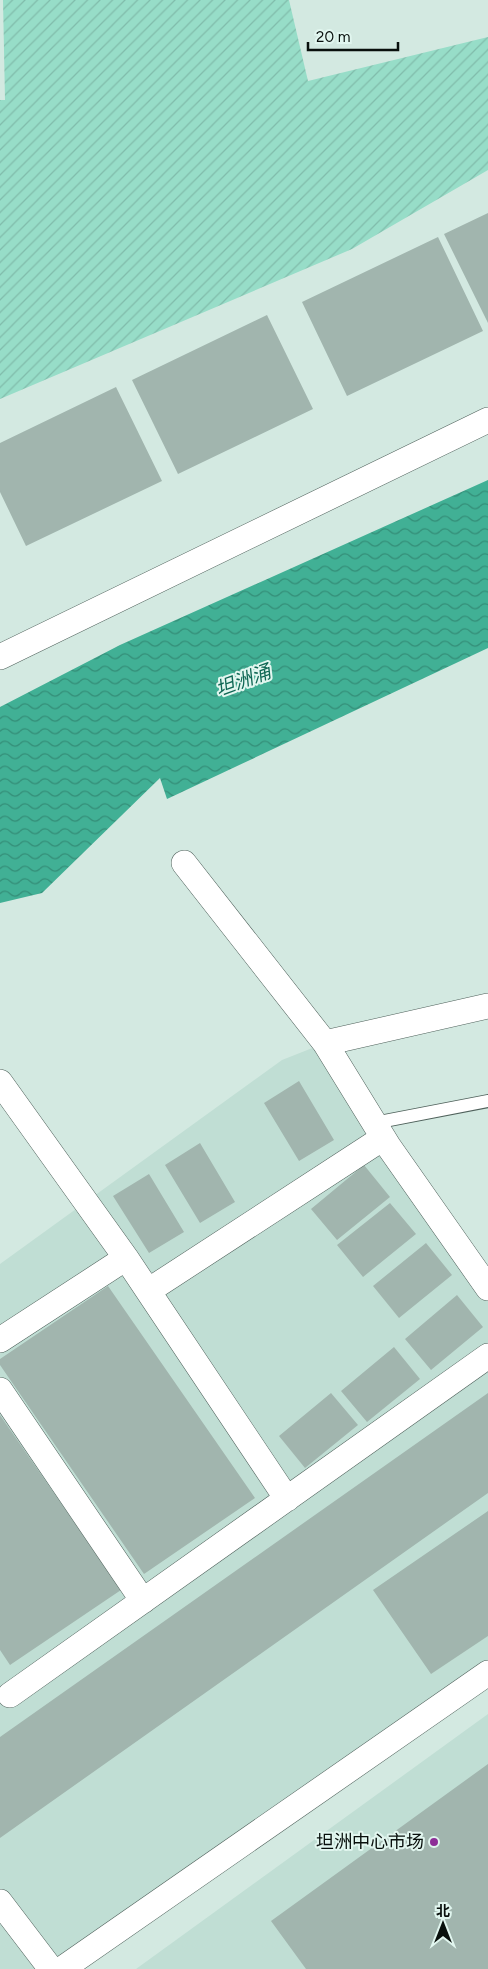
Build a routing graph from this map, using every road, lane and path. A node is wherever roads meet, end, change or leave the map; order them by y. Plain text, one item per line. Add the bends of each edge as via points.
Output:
1 (488, 420) edge
2 (0, 657) edge
3 (184, 863) dead end
4 (488, 1006) edge
5 (325, 1044) junction
6 (0, 1082) edge
7 (488, 1100) edge
8 (379, 1131) junction
9 (126, 1258) junction
10 (488, 1288) edge
11 (148, 1291) junction
12 (0, 1340) edge
13 (488, 1356) edge
14 (0, 1390) edge
15 (287, 1499) junction
16 (143, 1601) junction
17 (488, 1672) edge
18 (3, 1692) edge
19 (0, 1902) edge
20 (51, 1969) edge
21 (62, 1969) edge

1 - 2 street
3 - 5 street
4 - 5 street
5 - 8 street
6 - 9 street
7 - 8 lane
8 - 10 street
8 - 11 street
9 - 11 street
9 - 12 street
11 - 15 street
13 - 15 street
14 - 16 street
15 - 16 street
16 - 18 street
17 - 21 street
19 - 20 street

